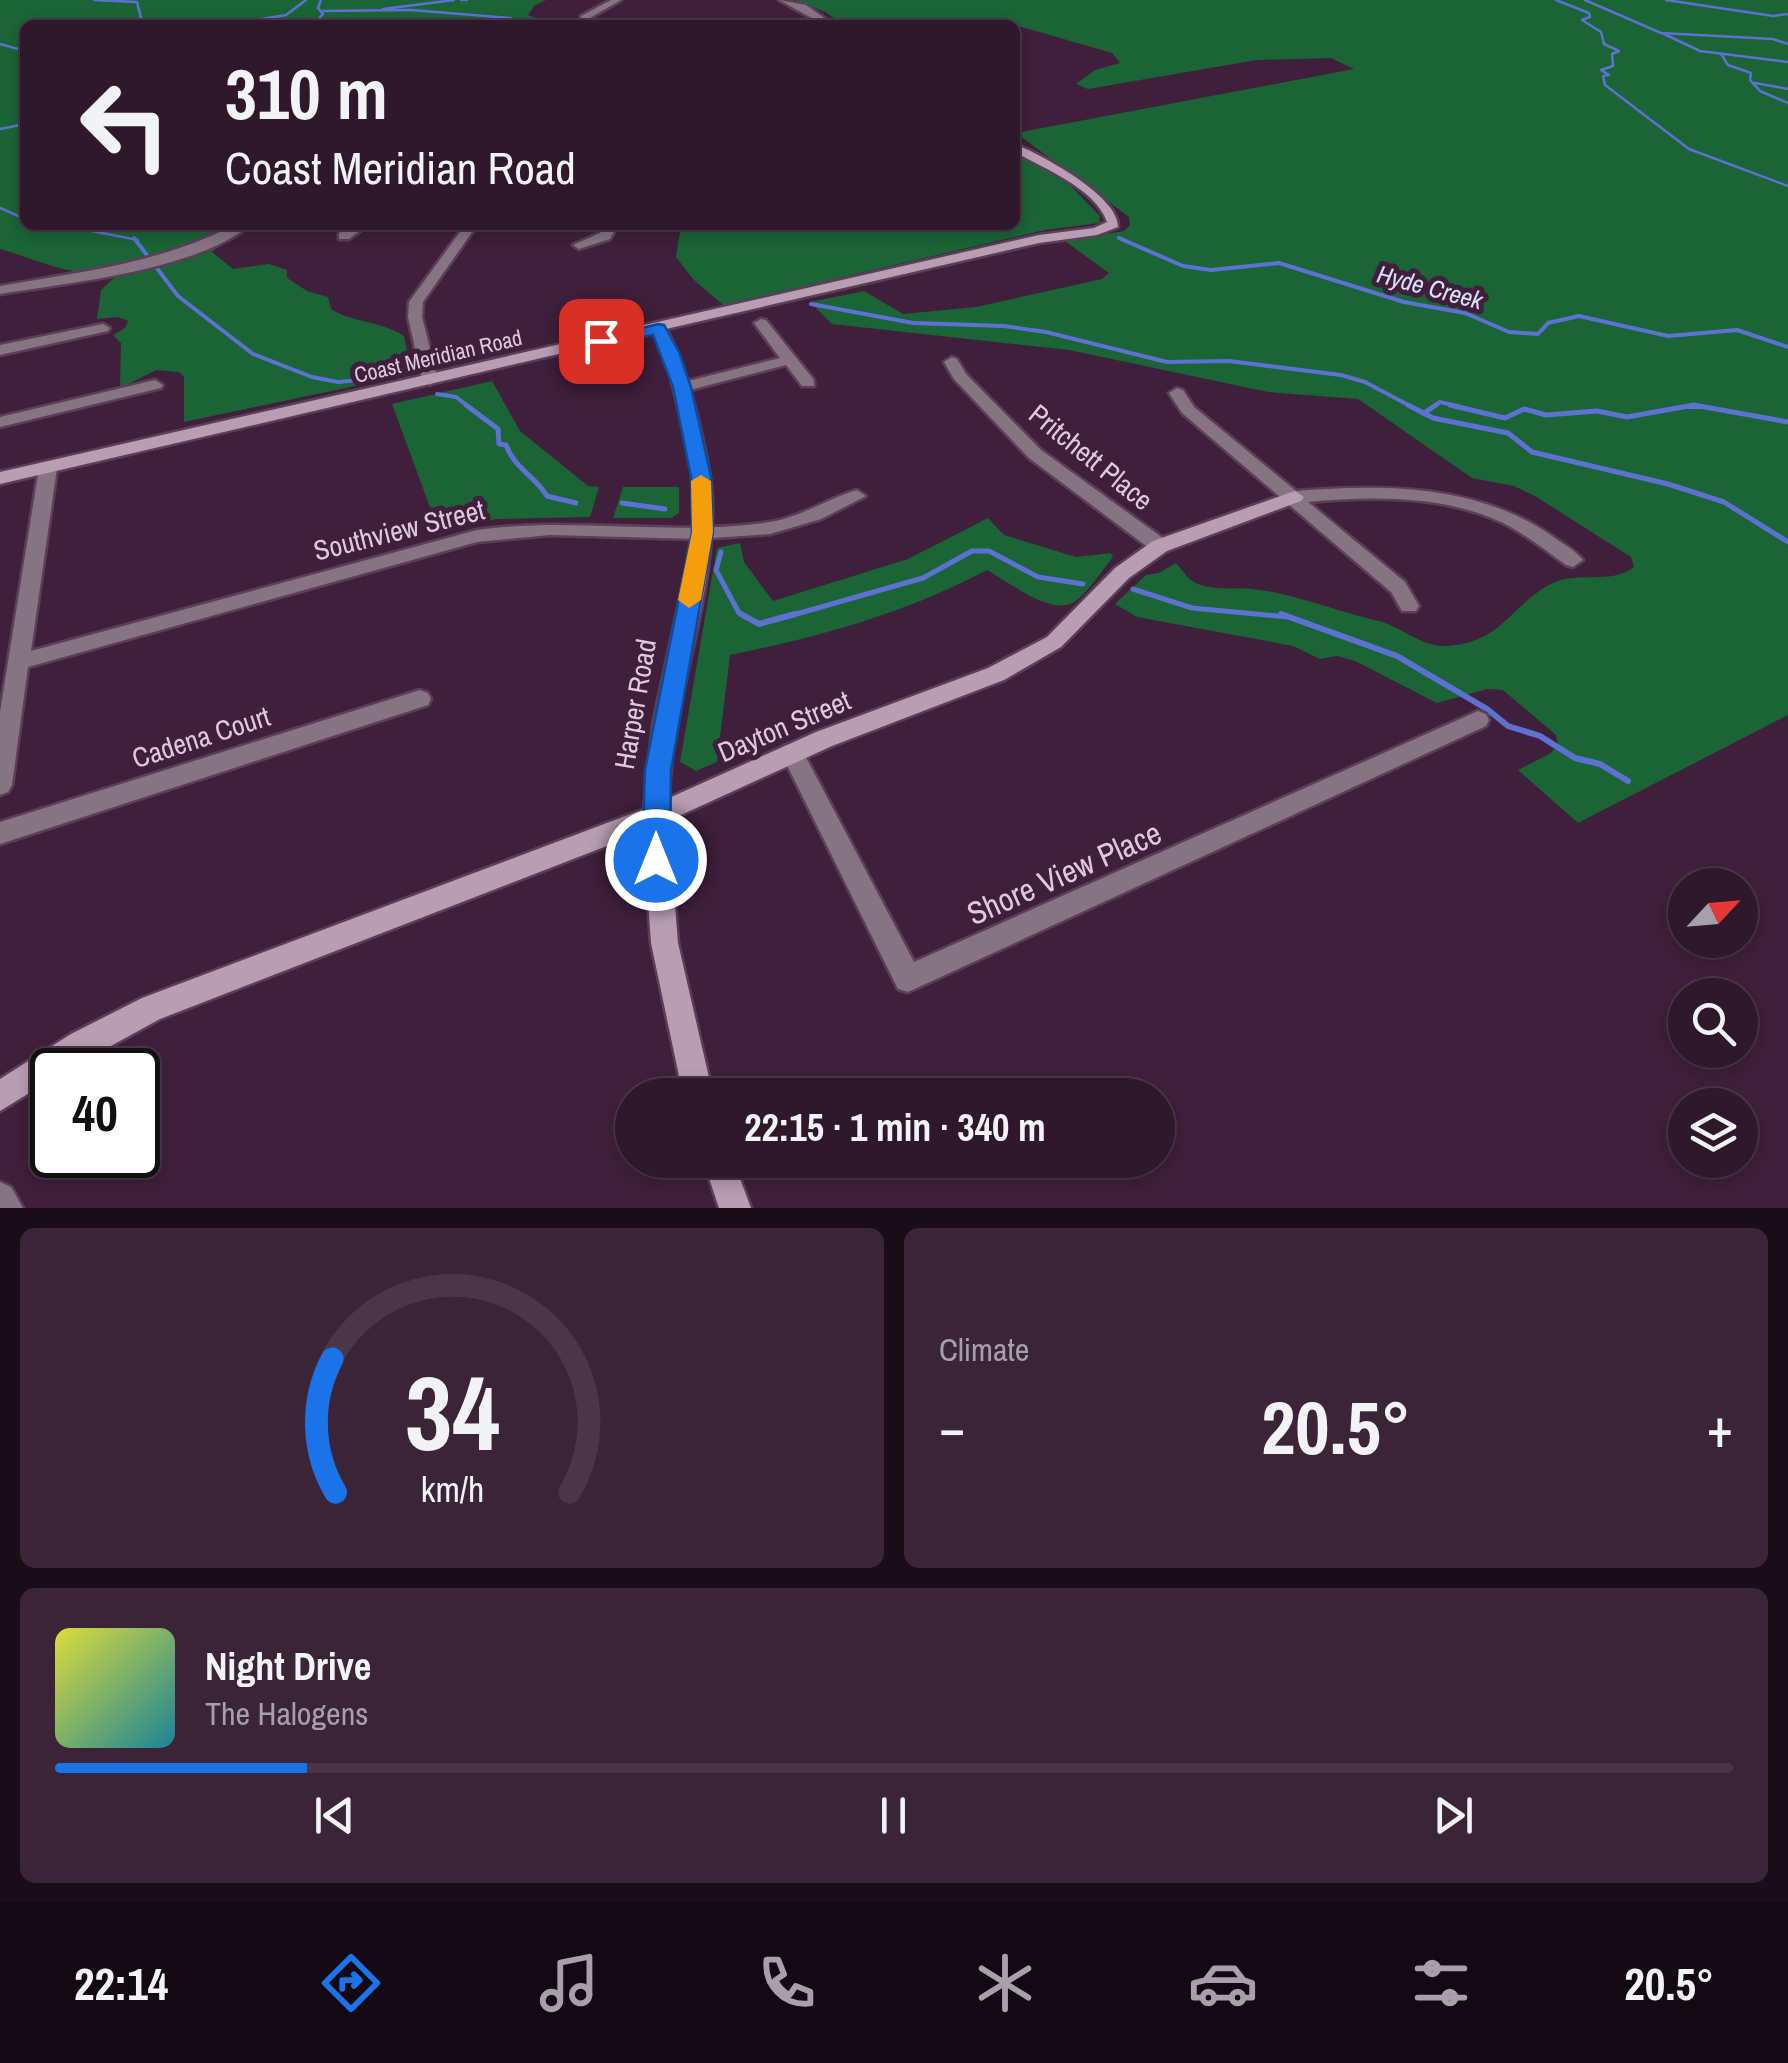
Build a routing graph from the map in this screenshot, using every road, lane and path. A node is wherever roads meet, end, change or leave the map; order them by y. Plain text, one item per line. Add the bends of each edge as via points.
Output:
1 (617, 0) edge
2 (782, 0) edge
3 (584, 20) edge
4 (822, 20) edge
5 (1020, 150) edge
6 (233, 230) edge
7 (354, 230) edge
8 (467, 230) edge
9 (609, 230) edge
10 (344, 236) dead end
11 (579, 245) dead end
12 (0, 290) edge
13 (761, 324) dead end
14 (102, 328) dead end
15 (658, 329) junction
16 (0, 350) edge
17 (790, 360) junction
18 (952, 362) dead end
19 (430, 380) junction
20 (808, 383) dead end
21 (155, 385) dead end
22 (682, 387) junction
23 (1177, 393) dead end
24 (0, 422) edge
25 (48, 468) junction
26 (0, 478) edge
27 (857, 496) dead end
28 (1295, 497) junction
29 (702, 532) junction
30 (1160, 546) junction
31 (1572, 560) dead end
32 (1409, 606) dead end
33 (19, 662) junction
34 (420, 699) dead end
35 (1478, 720) dead end
36 (2, 752) edge
37 (792, 753) junction
38 (0, 785) edge
39 (656, 814) junction
40 (0, 833) edge
41 (693, 1078) edge
42 (0, 1096) edge
43 (724, 1178) edge
44 (0, 1198) edge
45 (6, 1208) edge
46 (735, 1208) edge

1 - 3 street
2 - 4 street
5 - 15 street, Coast Meridian Road via 1080,187 1115,220 1113,226
6 - 12 street via 136,265
7 - 10 street
8 - 19 street via 416,302
9 - 11 street
13 - 17 street
14 - 16 street
15 - 19 street, Coast Meridian Road
15 - 22 street, Harper Road
17 - 20 street
17 - 22 street
18 - 30 street, Pritchett Place via 1035,454
19 - 25 street, Coast Meridian Road
21 - 24 street
22 - 29 street, Harper Road via 698,460
23 - 28 street via 1188,410
25 - 26 street, Coast Meridian Road
25 - 33 street
27 - 29 street, Southview Street via 772,528
28 - 30 street, Dayton Street
28 - 31 street via 1377,492 1499,514
28 - 32 street via 1398,588
29 - 33 street, Southview Street via 487,534
29 - 39 street, Harper Road via 662,744
30 - 37 street, Dayton Street via 1025,661
33 - 36 street
34 - 40 street, Cadena Court
35 - 37 street, Shore View Place via 908,979
36 - 38 street
37 - 39 street, Dayton Street
39 - 41 street, Harper Road via 662,933
39 - 42 street, Dayton Street via 152,1008 59,1056
43 - 46 street
44 - 45 street

